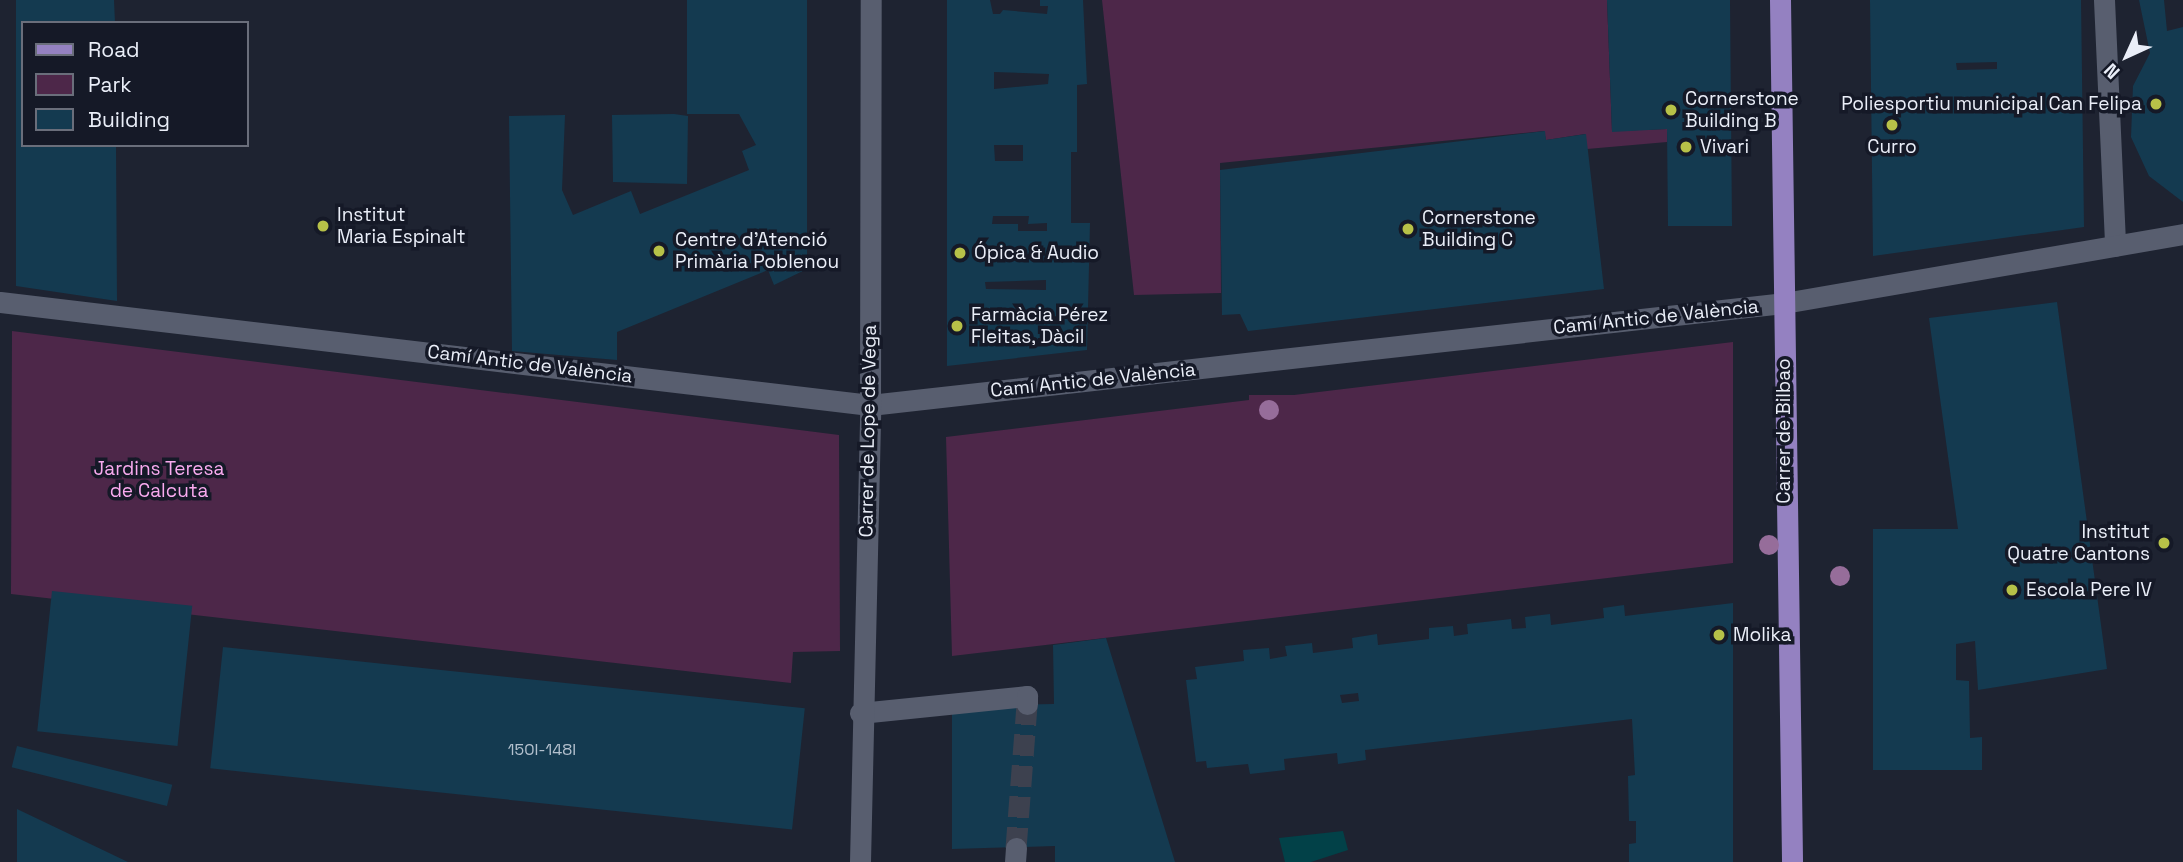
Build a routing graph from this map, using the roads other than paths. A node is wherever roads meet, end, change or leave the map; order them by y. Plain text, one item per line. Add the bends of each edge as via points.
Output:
1 (871, 0) edge
2 (1780, 0) edge
3 (2104, 0) edge
4 (2183, 234) edge
5 (2115, 246) junction
6 (0, 302) edge
7 (1784, 303) junction
8 (870, 405) junction
9 (1027, 704) dead end
10 (860, 712) junction
11 (860, 862) edge
12 (1792, 862) edge

1 - 8 street, Carrer de Lope de Vega
2 - 7 main road, Carrer de Bilbao
3 - 5 street
4 - 5 street, Camí Antic de València
5 - 7 street, Camí Antic de València
6 - 8 street, Camí Antic de València
7 - 8 street, Camí Antic de València
7 - 12 main road, Carrer de Bilbao
8 - 10 street, Carrer de Lope de Vega
9 - 10 street via 1027,696
10 - 11 street, Carrer de Lope de Vega

